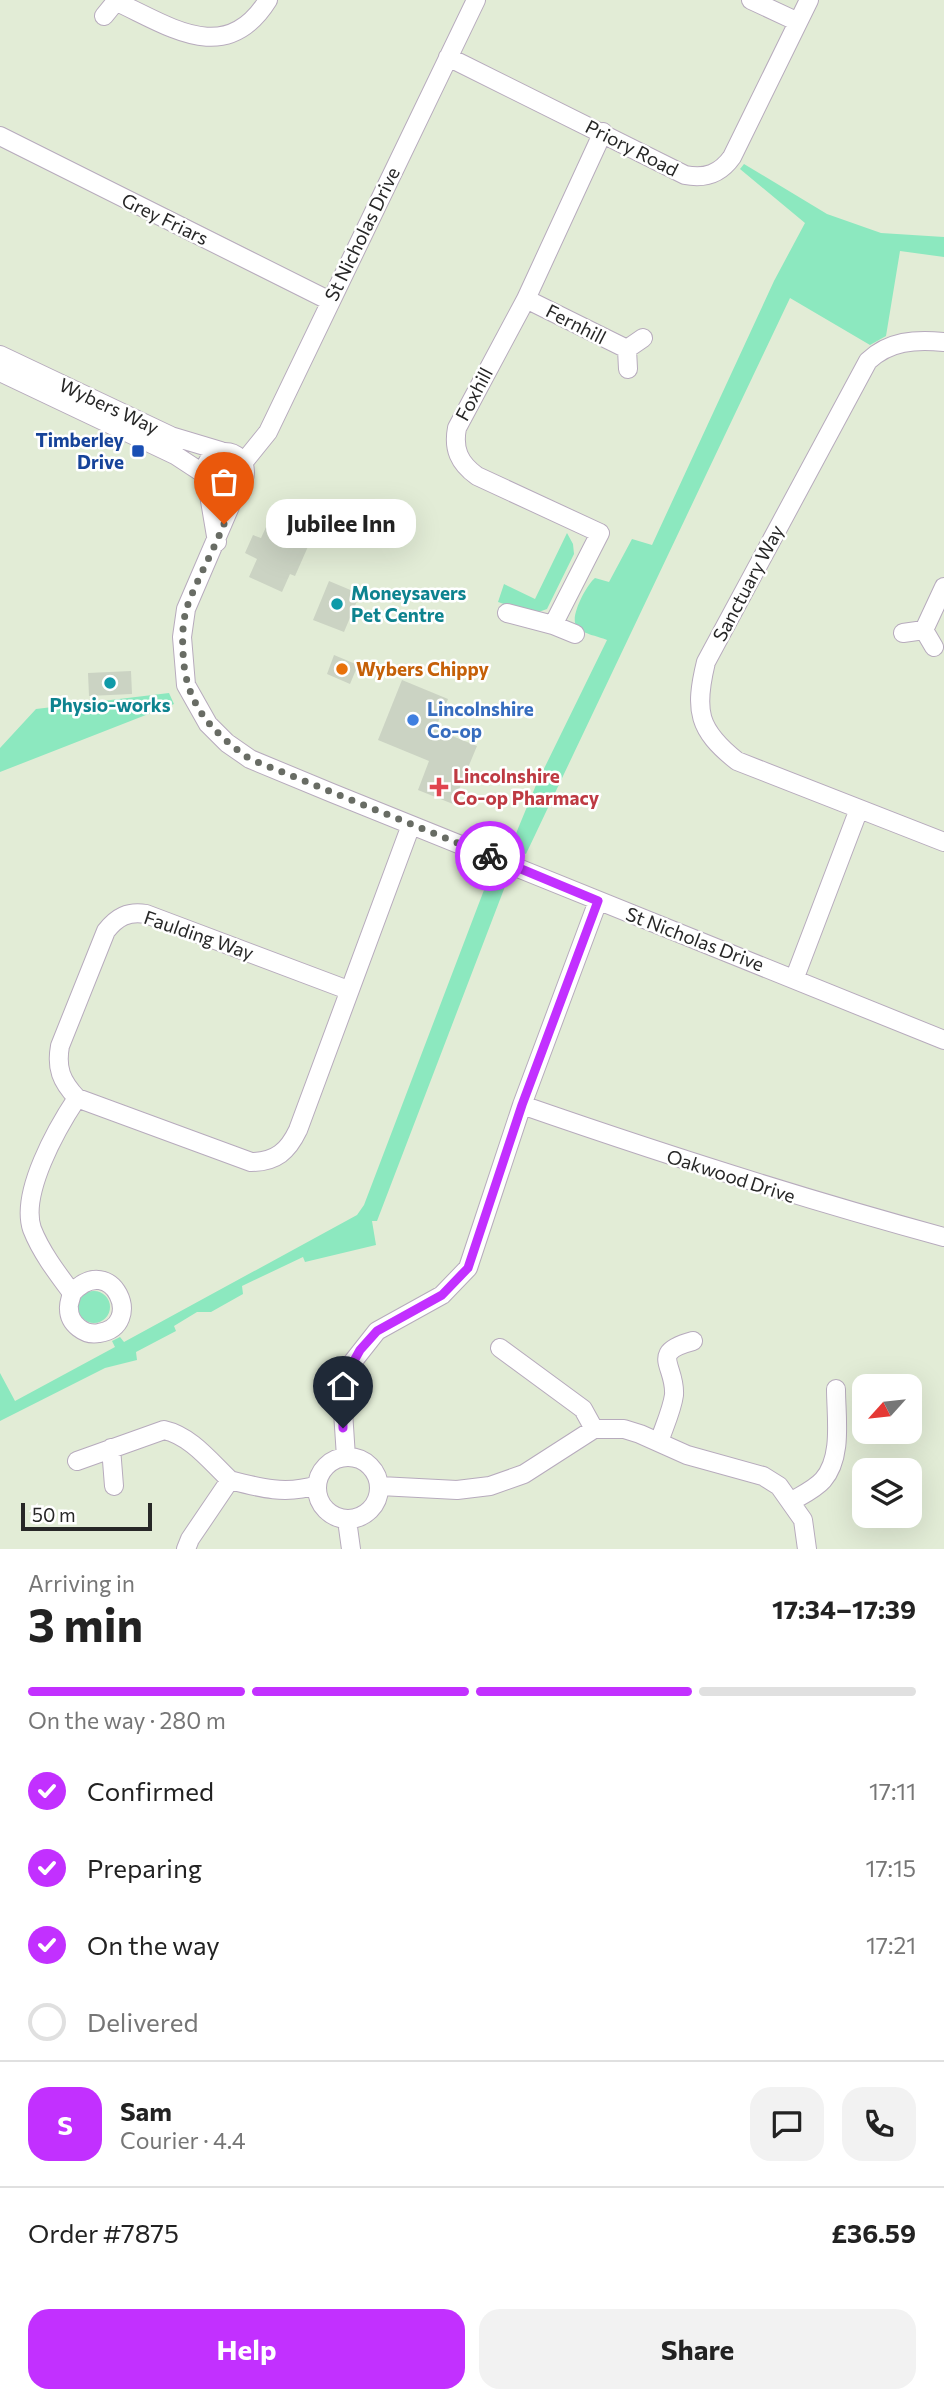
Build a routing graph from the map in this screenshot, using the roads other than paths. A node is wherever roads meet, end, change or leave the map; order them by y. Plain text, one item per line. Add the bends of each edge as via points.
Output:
1 (268, 0) edge
2 (476, 0) edge
3 (751, 0) edge
4 (809, 0) edge
5 (117, 1) edge
6 (104, 16) dead end
7 (796, 21) junction
8 (448, 57) junction
9 (603, 132) junction
10 (0, 136) edge
11 (526, 299) junction
12 (330, 301) junction
13 (643, 338) dead end
14 (944, 342) edge
15 (627, 349) junction
16 (0, 355) edge
17 (628, 369) dead end
18 (0, 372) edge
19 (220, 451) junction
20 (243, 463) junction
21 (205, 479) junction
22 (238, 488) junction
23 (217, 542) junction
24 (944, 587) edge
25 (507, 613) dead end
26 (553, 625) junction
27 (925, 630) junction
28 (903, 633) dead end
29 (575, 634) dead end
30 (934, 647) dead end
31 (859, 809) junction
32 (411, 825) junction
33 (944, 842) edge
34 (598, 901) junction
35 (795, 977) junction
36 (348, 990) junction
37 (944, 1040) edge
38 (77, 1098) junction
39 (522, 1105) junction
40 (944, 1237) edge
41 (72, 1293) dead end
42 (692, 1341) dead end
43 (500, 1348) dead end
44 (836, 1389) dead end
45 (594, 1429) junction
46 (659, 1442) junction
47 (111, 1448) junction
48 (346, 1457) junction
49 (77, 1461) dead end
50 (230, 1480) junction
51 (317, 1485) junction
52 (114, 1486) dead end
53 (380, 1486) junction
54 (792, 1501) junction
55 (347, 1520) junction
56 (186, 1549) edge
57 (351, 1549) edge
58 (807, 1549) edge

1 - 5 street via 248,25 209,38 189,35
2 - 8 street, St Nicholas Drive
3 - 7 street
4 - 7 street, Priory Road
5 - 6 street
7 - 9 street, Priory Road via 732,157 717,172 685,175
8 - 9 street, Priory Road
8 - 12 street, St Nicholas Drive
9 - 11 street, Foxhill
10 - 12 street, Grey Friars
11 - 15 street, Fernhill
11 - 26 street, Foxhill via 457,428 454,442 466,468 477,476 600,533
12 - 20 street, St Nicholas Drive via 268,432
13 - 15 street, Fernhill
14 - 31 street, Sanctuary Way via 892,344 868,361 706,662 698,694 703,722 716,744 737,761
15 - 17 street, Fernhill
16 - 19 street, Wybers Way via 171,436
18 - 21 street, Wybers Way via 175,454
19 - 20 street via 234,453
19 - 21 street via 208,459
20 - 22 street via 243,481
21 - 22 street via 221,493
21 - 23 street
22 - 23 street, St Nicholas Drive
23 - 32 street, St Nicholas Drive via 187,609 182,637 186,685 208,724 250,759
24 - 27 street
25 - 26 street
26 - 29 street
27 - 28 street
27 - 30 street
31 - 33 street, Sanctuary Way
31 - 35 street
32 - 34 street, St Nicholas Drive
32 - 36 street
34 - 35 street, St Nicholas Drive
34 - 39 street
35 - 37 street, St Nicholas Drive
36 - 38 street via 290,1147 264,1162 251,1162
36 - 38 street, Faulding Way via 146,914 127,914 106,931 60,1046 59,1074
38 - 41 street via 58,1127 38,1176 29,1216 51,1265
39 - 40 street, Oakwood Drive via 718,1172
39 - 48 street via 468,1268 442,1295 377,1331 351,1364 342,1396
42 - 46 street via 674,1346 667,1354 674,1396
43 - 45 street via 583,1409
44 - 54 street via 830,1470 816,1487
45 - 46 street via 624,1429
45 - 53 street via 524,1474 490,1486 457,1490
46 - 54 street via 687,1455 763,1476
47 - 49 street
47 - 50 street via 164,1430 176,1433
47 - 52 street
48 - 51 street via 326,1466
48 - 53 street via 367,1464
50 - 51 street via 273,1492
50 - 56 street
51 - 55 street via 328,1513
53 - 55 street via 372,1508
54 - 58 street via 803,1520
55 - 57 street

